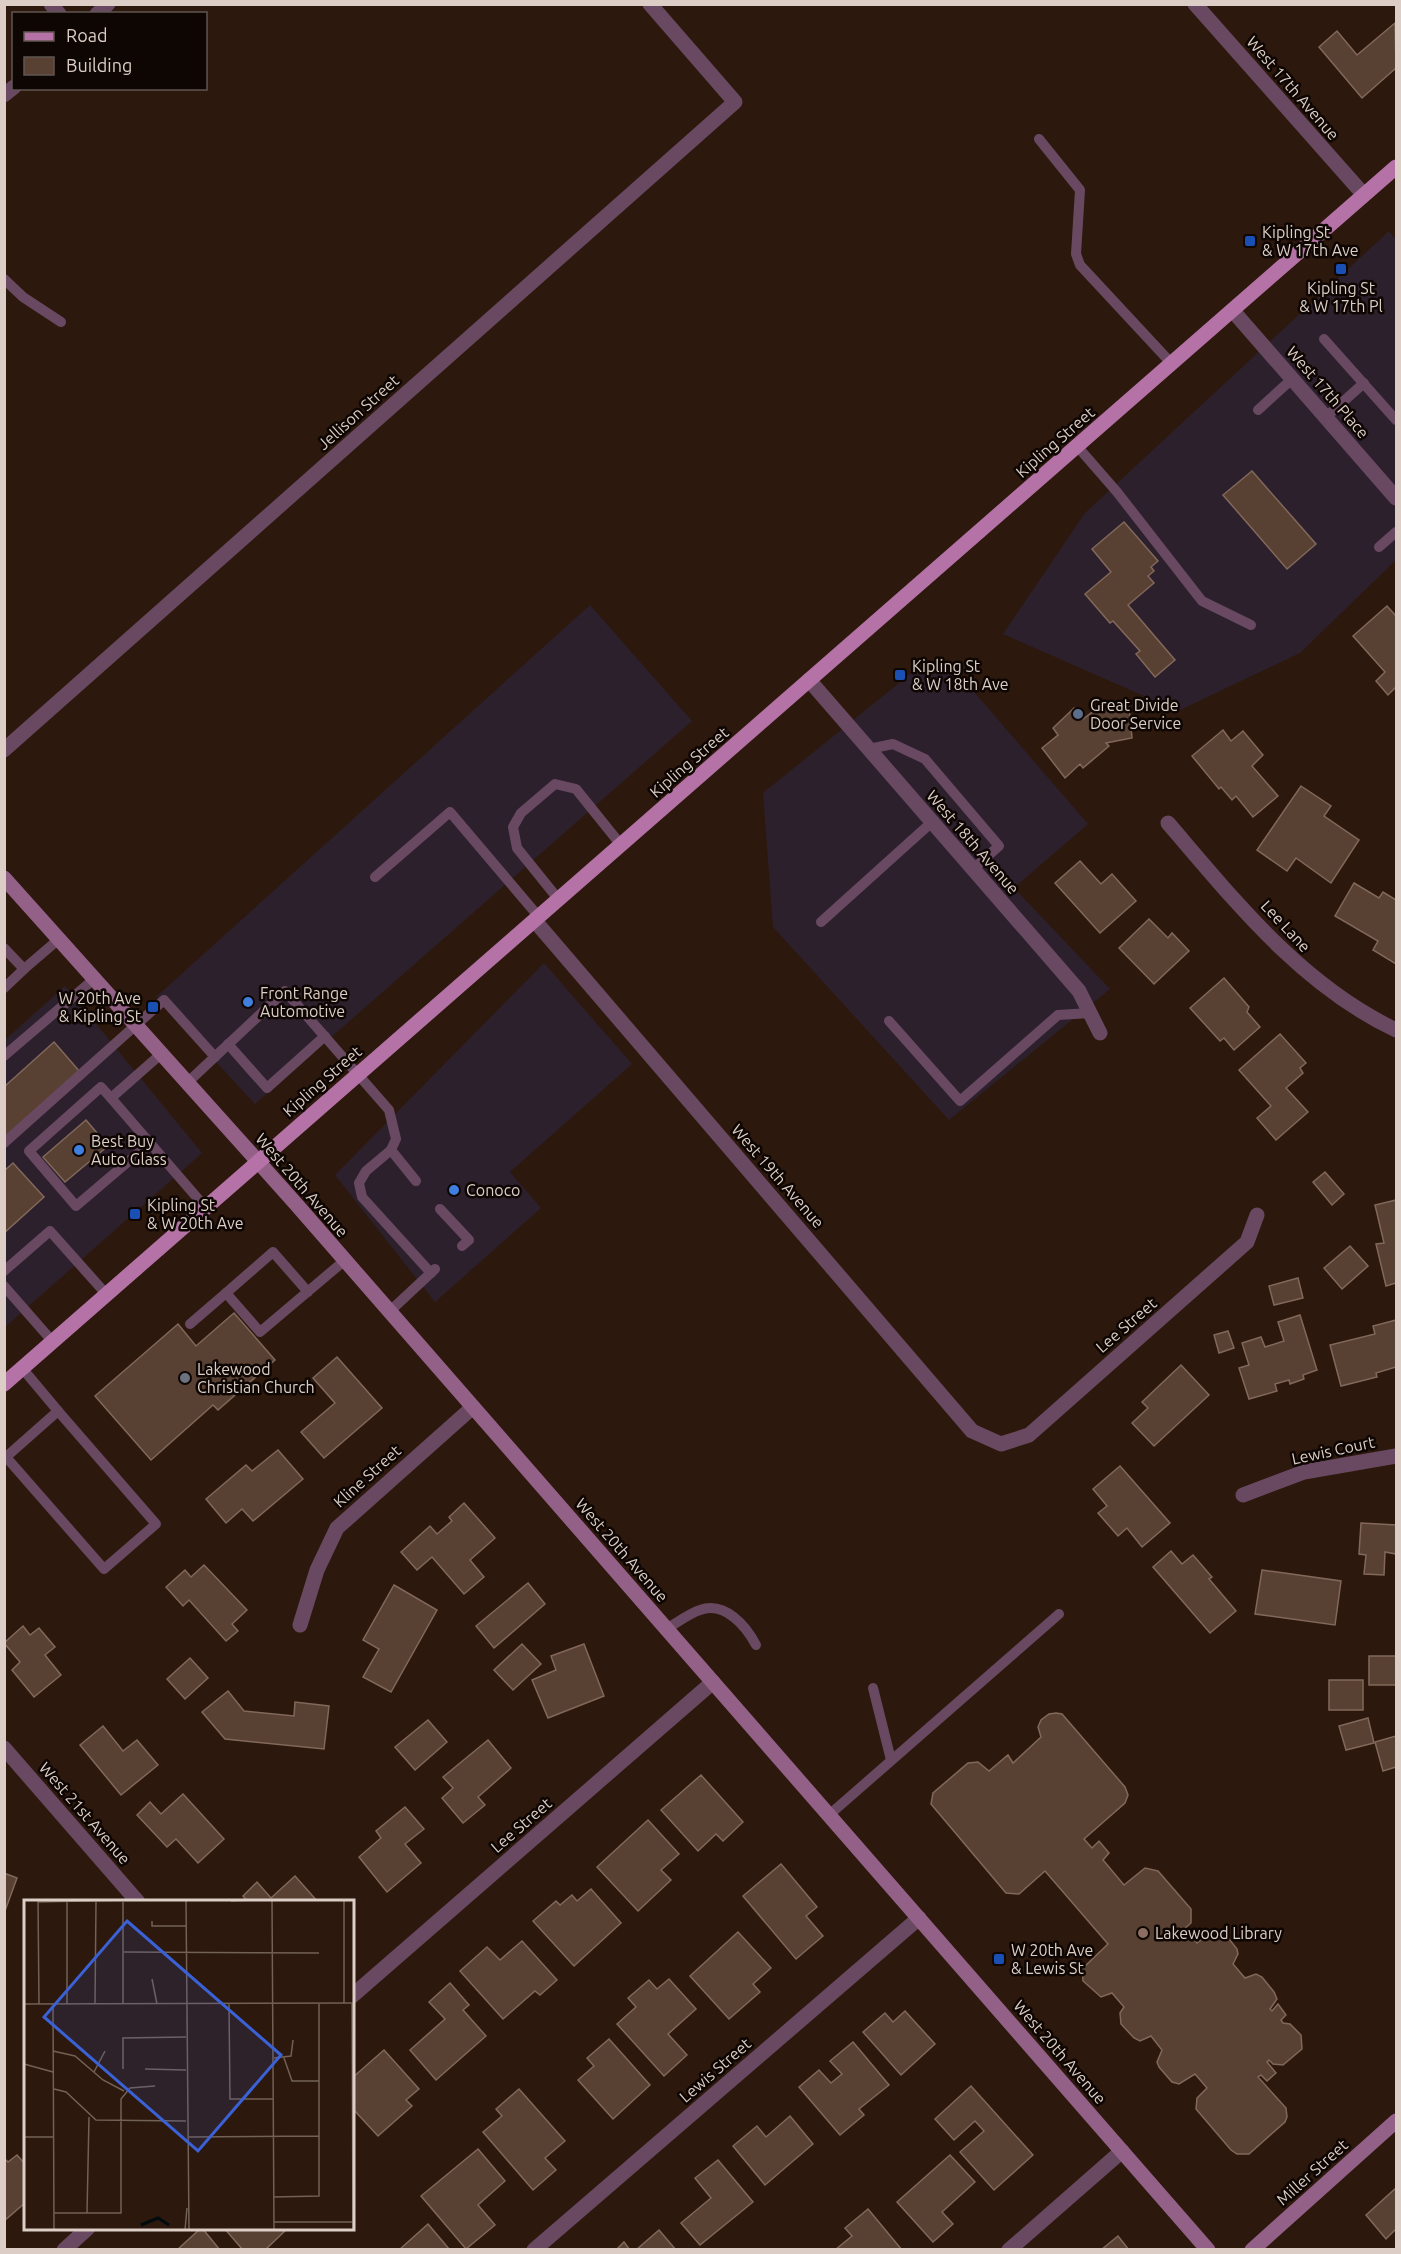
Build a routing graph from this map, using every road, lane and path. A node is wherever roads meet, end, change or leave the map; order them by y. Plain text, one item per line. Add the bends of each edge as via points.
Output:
1 (650, 4) edge
2 (1195, 4) edge
3 (1039, 139) dead end
4 (1396, 167) edge
5 (1364, 195) junction
6 (4, 279) edge
7 (1233, 311) junction
8 (61, 322) dead end
9 (1324, 339) dead end
10 (1172, 364) junction
11 (1292, 379) junction
12 (1364, 383) junction
13 (1258, 410) dead end
14 (1326, 417) junction
15 (1396, 420) edge
16 (1077, 446) junction
17 (1396, 498) edge
18 (1396, 532) edge
19 (1379, 547) dead end
20 (1251, 625) dead end
21 (809, 680) junction
22 (869, 749) junction
23 (4, 750) edge
24 (932, 822) junction
25 (1168, 823) dead end
26 (621, 845) junction
27 (973, 869) junction
28 (375, 877) dead end
29 (4, 878) edge
30 (559, 900) junction
31 (537, 919) junction
32 (821, 922) dead end
33 (59, 939) junction
34 (4, 948) edge
35 (24, 969) junction
36 (94, 979) junction
37 (4, 988) edge
38 (1090, 1013) junction
39 (889, 1021) dead end
40 (135, 1024) junction
41 (1396, 1030) edge
42 (1100, 1033) dead end
43 (326, 1036) junction
44 (228, 1044) junction
45 (161, 1054) junction
46 (4, 1056) edge
47 (215, 1057) junction
48 (359, 1073) junction
49 (187, 1083) junction
50 (111, 1098) junction
51 (4, 1143) edge
52 (150, 1143) junction
53 (391, 1150) junction
54 (258, 1162) junction
55 (416, 1181) dead end
56 (206, 1208) junction
57 (440, 1209) dead end
58 (1257, 1215) dead end
59 (462, 1246) dead end
60 (345, 1261) junction
61 (4, 1271) edge
62 (4, 1286) edge
63 (308, 1292) junction
64 (226, 1293) junction
65 (107, 1295) junction
66 (389, 1312) junction
67 (190, 1324) dead end
68 (53, 1342) junction
69 (22, 1368) junction
70 (4, 1384) edge
71 (473, 1407) junction
72 (58, 1411) junction
73 (1001, 1444) joint
74 (1396, 1456) edge
75 (5, 1457) edge
76 (1243, 1495) dead end
77 (1059, 1614) dead end
78 (300, 1625) dead end
79 (666, 1629) junction
80 (756, 1645) dead end
81 (713, 1683) junction
82 (873, 1688) dead end
83 (4, 1748) edge
84 (891, 1760) junction
85 (829, 1815) junction
86 (136, 1900) edge
87 (919, 1918) junction
88 (354, 1994) edge
89 (1396, 2121) edge
90 (1122, 2151) junction
91 (87, 2230) edge
92 (64, 2250) edge
93 (534, 2250) edge
94 (1009, 2250) edge
95 (1208, 2250) edge
96 (1252, 2250) edge

1 - 23 street, Jellison Street via 735,102
2 - 5 street, West 17th Avenue
3 - 10 lane via 1080,190 1076,254 1080,265
4 - 5 main road, Kipling Street
5 - 7 main road, Kipling Street
6 - 8 lane
7 - 10 main road, Kipling Street
7 - 11 street, West 17th Place
9 - 12 lane
10 - 16 main road, Kipling Street
11 - 13 lane
11 - 14 street, West 17th Place
12 - 14 lane
12 - 15 lane
14 - 17 street, West 17th Place
16 - 20 lane via 1202,602
16 - 21 main road, Kipling Street
18 - 19 lane
21 - 22 street, West 18th Avenue
21 - 26 main road, Kipling Street
22 - 24 street, West 18th Avenue
22 - 27 lane via 893,744 925,759 932,767 999,846
24 - 27 street, West 18th Avenue
24 - 32 lane
25 - 41 street, Lee Lane via 1301,969 1367,1016
26 - 30 main road, Kipling Street
26 - 30 lane via 576,789 555,784 521,813 513,827 517,848
27 - 38 street, West 18th Avenue via 1078,991
28 - 31 lane via 450,812
29 - 33 street, West 20th Avenue
30 - 31 main road, Kipling Street
31 - 48 main road, Kipling Street
31 - 73 street, West 19th Avenue via 972,1431
33 - 35 lane
33 - 36 street, West 20th Avenue
34 - 35 lane
35 - 37 lane
36 - 40 street, West 20th Avenue
36 - 46 lane
38 - 39 lane via 1058,1015 960,1101
38 - 42 street, West 18th Avenue
40 - 45 street, West 20th Avenue
40 - 47 lane via 164,1000
40 - 51 lane
43 - 44 lane via 267,1088
43 - 44 lane via 285,991
43 - 48 lane
44 - 47 lane
45 - 49 street, West 20th Avenue
45 - 50 lane
47 - 49 lane
48 - 53 lane via 389,1110 396,1139
48 - 54 main road, Kipling Street
49 - 54 street, West 20th Avenue
50 - 52 lane
50 - 52 lane via 101,1087 29,1151 76,1206
52 - 56 lane
53 - 55 lane via 400,1170
53 - 66 lane via 366,1171 359,1183 433,1271
54 - 56 main road, Kipling Street
54 - 60 street, West 20th Avenue
56 - 65 main road, Kipling Street
57 - 59 lane via 448,1223 469,1240
58 - 73 street, Lee Street via 1247,1242 1029,1435
60 - 63 lane
60 - 66 street, West 20th Avenue
61 - 65 lane via 50,1231
62 - 68 lane
63 - 64 lane via 260,1332
63 - 64 lane via 273,1252
64 - 67 lane
65 - 68 main road, Kipling Street
66 - 71 street, West 20th Avenue
68 - 69 main road, Kipling Street
69 - 70 main road, Kipling Street
69 - 72 lane
71 - 78 street, Kline Street via 338,1528 317,1570
71 - 79 street, West 20th Avenue
72 - 75 lane
72 - 75 lane via 156,1524 104,1569
74 - 76 street, Lewis Court via 1304,1472
77 - 84 lane
79 - 80 lane via 701,1609 725,1611 745,1625
79 - 81 street, West 20th Avenue
81 - 85 street, West 20th Avenue
81 - 88 street, Lee Street
82 - 84 lane
83 - 86 street, West 21st Avenue
84 - 85 lane
85 - 87 street, West 20th Avenue
87 - 90 street, West 20th Avenue
87 - 93 street, Lewis Street
89 - 96 street, Miller Street
90 - 94 street
90 - 95 street, West 20th Avenue
91 - 92 street

